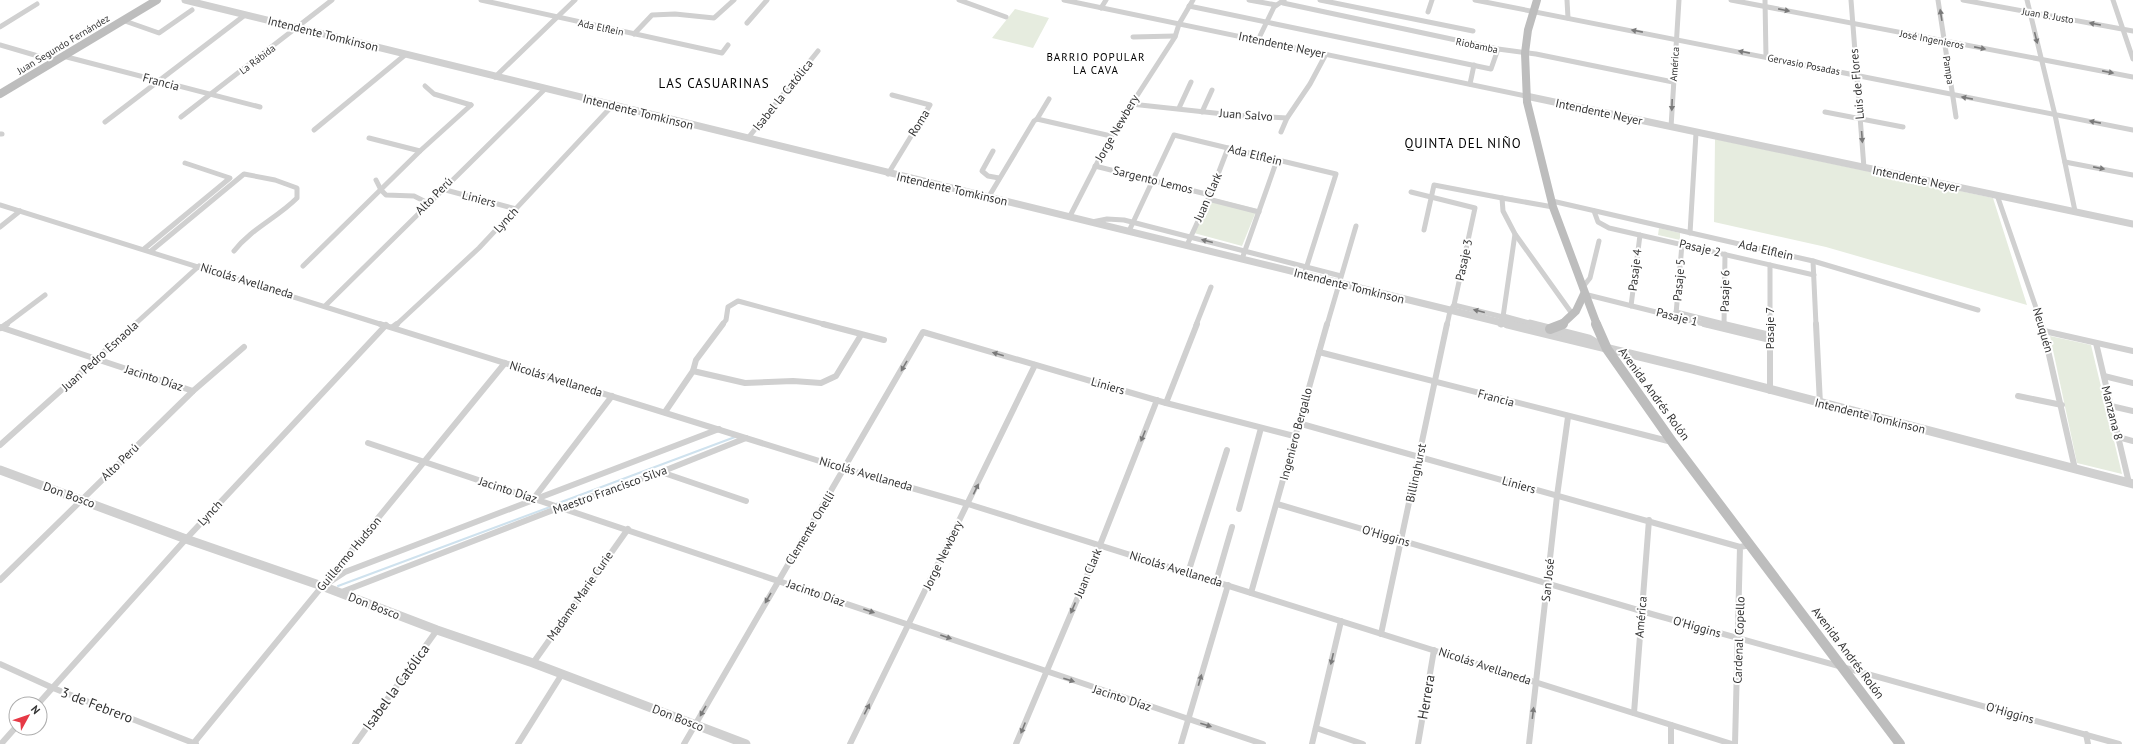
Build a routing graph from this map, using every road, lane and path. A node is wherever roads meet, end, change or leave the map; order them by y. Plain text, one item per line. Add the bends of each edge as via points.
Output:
1 (156, 0) edge
2 (185, 0) edge
3 (332, 0) edge
4 (481, 0) edge
5 (576, 0) edge
6 (734, 0) edge
7 (767, 0) edge
8 (959, 0) edge
9 (1064, 0) edge
10 (1106, 0) edge
11 (1193, 0) edge
12 (1249, 0) edge
13 (1320, 0) edge
14 (1432, 0) edge
15 (1475, 0) edge
16 (1537, 0) edge
17 (1567, 0) edge
18 (1679, 0) edge
19 (1731, 0) edge
20 (1765, 0) edge
21 (1851, 0) edge
22 (1938, 0) edge
23 (1964, 0) edge
24 (2027, 0) edge
25 (2113, 0) edge
26 (1284, 1) edge
27 (37, 4) dead end
28 (1189, 6) junction
29 (1276, 6) junction
30 (1765, 6) junction
31 (1101, 8) junction
32 (192, 10) dead end
33 (1533, 11) junction
34 (1428, 12) dead end
35 (2030, 12) junction
36 (245, 15) junction
37 (1006, 17) dead end
38 (557, 18) junction
39 (1568, 18) junction
40 (122, 20) junction
41 (1267, 21) junction
42 (1852, 22) junction
43 (746, 23) dead end
44 (1179, 24) junction
45 (0, 27) edge
46 (297, 28) junction
47 (2123, 29) junction
48 (1473, 31) dead end
49 (2133, 31) edge
50 (634, 34) junction
51 (1175, 36) junction
52 (1133, 37) dead end
53 (1676, 38) junction
54 (1258, 40) junction
55 (1945, 42) junction
56 (0, 45) edge
57 (728, 46) dead end
58 (1498, 49) junction
59 (818, 51) dead end
60 (1525, 53) junction
61 (1326, 54) junction
62 (405, 55) junction
63 (64, 56) junction
64 (1766, 56) junction
65 (2133, 59) edge
66 (2041, 60) junction
67 (55, 61) junction
68 (1474, 65) junction
69 (1857, 75) junction
70 (495, 76) junction
71 (2133, 77) edge
72 (159, 82) junction
73 (1191, 82) dead end
74 (1673, 82) junction
75 (1470, 84) junction
76 (425, 86) dead end
77 (545, 89) junction
78 (1212, 90) dead end
79 (0, 94) edge
80 (210, 94) junction
81 (1953, 95) junction
82 (892, 96) dead end
83 (1526, 96) junction
84 (1049, 99) dead end
85 (1131, 104) junction
86 (612, 106) junction
87 (260, 107) dead end
88 (1179, 108) junction
89 (1202, 112) junction
90 (1825, 112) dead end
91 (2055, 115) junction
92 (181, 117) dead end
93 (1956, 117) dead end
94 (1287, 118) junction
95 (1037, 119) junction
96 (1860, 119) junction
97 (105, 122) dead end
98 (1903, 127) dead end
99 (1671, 128) junction
100 (314, 130) dead end
101 (2133, 130) edge
102 (1281, 132) dead end
103 (1696, 133) junction
104 (1111, 136) junction
105 (370, 138) dead end
106 (748, 138) junction
107 (1228, 148) junction
108 (420, 151) junction
109 (992, 151) dead end
110 (1277, 160) junction
111 (2065, 162) junction
112 (185, 163) dead end
113 (1096, 166) junction
114 (1864, 168) junction
115 (888, 174) junction
116 (2133, 175) edge
117 (999, 178) junction
118 (376, 180) dead end
119 (1154, 180) junction
120 (442, 188) junction
121 (379, 190) junction
122 (1411, 192) dead end
123 (1996, 195) junction
124 (1210, 197) junction
125 (1432, 197) junction
126 (988, 198) junction
127 (1502, 198) junction
128 (1552, 204) junction
129 (0, 205) edge
130 (424, 207) junction
131 (516, 209) junction
132 (20, 211) junction
133 (1594, 211) junction
134 (2075, 211) junction
135 (1259, 212) junction
136 (1070, 216) junction
137 (1091, 222) junction
138 (1133, 222) junction
139 (2133, 224) edge
140 (1356, 226) dead end
141 (0, 227) edge
142 (1424, 230) dead end
143 (1129, 231) junction
144 (1690, 233) junction
145 (1515, 234) junction
146 (1640, 235) junction
147 (1190, 236) junction
148 (1599, 241) dead end
149 (1682, 244) junction
150 (1187, 245) junction
151 (148, 250) junction
152 (234, 251) dead end
153 (1245, 251) junction
154 (1725, 254) junction
155 (1242, 259) junction
156 (1813, 261) junction
157 (1770, 265) junction
158 (199, 266) junction
159 (303, 266) dead end
160 (1306, 267) junction
161 (1304, 275) junction
162 (1814, 275) junction
163 (1339, 280) junction
164 (1211, 287) dead end
165 (1583, 291) junction
166 (45, 296) dead end
167 (325, 306) junction
168 (1631, 306) junction
169 (1452, 308) junction
170 (1978, 310) dead end
171 (1676, 314) junction
172 (1573, 316) junction
173 (1502, 320) junction
174 (390, 326) junction
175 (1724, 326) junction
176 (1, 328) edge
177 (1550, 329) junction
178 (2044, 331) junction
179 (924, 332) joint
180 (861, 335) junction
181 (1770, 337) junction
182 (884, 340) dead end
183 (2096, 343) junction
184 (244, 347) dead end
185 (1607, 349) junction
186 (2133, 351) edge
187 (1319, 352) junction
188 (96, 359) junction
189 (505, 363) junction
190 (1035, 365) junction
191 (693, 371) junction
192 (2104, 376) junction
193 (1435, 382) junction
194 (2133, 383) edge
195 (193, 391) junction
196 (1770, 391) junction
197 (612, 396) junction
198 (2018, 396) dead end
199 (1157, 400) junction
200 (1166, 403) junction
201 (1820, 404) junction
202 (2062, 405) junction
203 (2111, 406) junction
204 (2133, 411) edge
205 (665, 412) junction
206 (1568, 417) junction
207 (1298, 423) junction
208 (1261, 428) junction
209 (719, 429) junction
210 (1294, 436) junction
211 (2118, 437) junction
212 (746, 438) junction
213 (2133, 441) edge
214 (1673, 442) junction
215 (368, 443) dead end
216 (0, 445) edge
217 (1226, 450) dead end
218 (1420, 458) junction
219 (424, 463) junction
220 (845, 468) junction
221 (2076, 469) junction
222 (0, 470) edge
223 (2130, 471) edge
224 (661, 472) junction
225 (2131, 483) edge
226 (1557, 496) junction
227 (82, 499) junction
228 (538, 500) junction
229 (746, 501) dead end
230 (968, 504) junction
231 (1277, 504) junction
232 (558, 506) junction
233 (1239, 509) dead end
234 (1649, 520) junction
235 (1232, 527) dead end
236 (628, 529) junction
237 (186, 539) junction
238 (1402, 541) junction
239 (1100, 545) junction
240 (1750, 545) junction
241 (1740, 547) junction
242 (1188, 573) junction
243 (0, 580) edge
244 (779, 580) junction
245 (1216, 582) junction
246 (1547, 583) junction
247 (322, 586) junction
248 (1228, 586) junction
249 (339, 593) junction
250 (1251, 593) junction
251 (1642, 611) junction
252 (1341, 621) junction
253 (910, 624) junction
254 (437, 630) junction
255 (1381, 634) junction
256 (1739, 639) junction
257 (1434, 650) junction
258 (533, 663) junction
259 (0, 664) edge
260 (1844, 668) junction
261 (1045, 672) junction
262 (562, 674) junction
263 (1536, 682) junction
264 (53, 688) junction
265 (46, 696) edge
266 (1634, 713) junction
267 (1189, 720) junction
268 (695, 725) junction
269 (1671, 725) junction
270 (1316, 728) junction
271 (2086, 734) junction
272 (8, 736) edge
273 (0, 744) edge
274 (194, 744) edge
275 (355, 744) edge
276 (518, 744) edge
277 (684, 744) edge
278 (746, 744) edge
279 (850, 744) edge
280 (1016, 744) edge
281 (1181, 744) edge
282 (1263, 744) edge
283 (1312, 744) edge
284 (1363, 744) edge
285 (1418, 744) edge
286 (1529, 744) edge
287 (1671, 744) edge
288 (1732, 744) edge
289 (1735, 744) edge
290 (1900, 744) edge
291 (2088, 744) edge
292 (2119, 744) edge

1 - 40 main road, Juan Segundo Fernández
2 - 36 street, Intendente Tomkinson
3 - 46 street, La Rábida
4 - 38 street, Ada Elflein
5 - 38 street
6 - 50 street via 716,18 675,14 652,15
7 - 43 street
8 - 37 street
9 - 31 street, Intendente Neyer
10 - 31 street
11 - 28 street, Jorge Newbery
12 - 29 street
13 - 48 street
14 - 34 street
15 - 33 street, Gervasio Posadas
16 - 33 main road, Avenida Andrés Rolón
17 - 39 street
18 - 53 street, América
19 - 30 street, José Ingenieros
20 - 30 street
21 - 42 street, Luis de Flores
55 -> 22 street, Pampa
23 - 35 street, Juan B. Justo
24 - 35 street
25 - 47 street
26 - 29 street
26 - 58 street, Riobamba
27 - 45 street
28 - 41 street
28 - 44 street, Jorge Newbery
29 - 41 street
30 -> 42 street, José Ingenieros
30 - 64 street
31 - 44 street, Intendente Neyer
32 - 40 street via 158,33
33 - 39 street, Gervasio Posadas
33 - 60 main road, Avenida Andrés Rolón
47 -> 35 street, Juan B. Justo
35 -> 66 street
36 - 46 street, Intendente Tomkinson
36 - 72 street
38 - 50 street, Ada Elflein
38 - 70 street
53 -> 39 street, Gervasio Posadas
40 - 63 main road, Juan Segundo Fernández
41 - 54 street
41 - 68 street
42 - 55 street, José Ingenieros
42 - 69 street, Luis de Flores
44 - 51 street, Jorge Newbery
44 - 54 street, Intendente Neyer
46 - 62 street, Intendente Tomkinson
46 - 80 street, La Rábida
47 - 49 street, Juan B. Justo
47 - 65 street
50 - 57 street, Ada Elflein via 722,53
51 - 52 street
51 - 85 street, Jorge Newbery
64 -> 53 street, Gervasio Posadas
53 - 74 street, América
54 - 61 street, Intendente Neyer
55 -> 66 street, José Ingenieros
55 - 81 street, Pampa
56 - 67 street
58 - 60 street, Riobamba
58 - 68 street via 1491,69
59 - 106 street, Isabel la Católica
60 - 74 street, Riobamba
60 - 83 main road, Avenida Andrés Rolón
61 - 75 street, Intendente Neyer
61 - 94 street, Juan Salvo
62 - 70 street, Intendente Tomkinson
62 - 100 street
63 - 67 main road, Juan Segundo Fernández
63 - 72 street, Francia
64 - 69 street, Gervasio Posadas
66 -> 71 street, José Ingenieros
66 - 91 street
67 - 79 main road, Juan Segundo Fernández
68 - 75 street
69 - 81 street, Gervasio Posadas
69 - 96 street, Luis de Flores
70 - 77 street, Intendente Tomkinson
72 - 80 street, Francia
72 - 97 street
73 - 88 street
74 -> 99 street, América
75 - 83 street, Intendente Neyer
76 - 108 street via 434,94 471,105
77 - 86 street, Intendente Tomkinson
77 - 120 street, Alto Perú
78 - 89 street
80 - 87 street, Francia
80 - 92 street, La Rábida
91 -> 81 street, Gervasio Posadas
81 - 93 street, Pampa
82 - 115 street, Roma via 930,105
83 - 99 street, Intendente Neyer
83 - 128 main road, Avenida Andrés Rolón
84 - 95 street
85 - 88 street, Juan Salvo
85 - 104 street, Jorge Newbery
86 - 106 street, Intendente Tomkinson
86 - 131 street, Lynch
88 - 89 street, Juan Salvo
89 - 94 street, Juan Salvo
90 - 96 street
101 -> 91 street, Gervasio Posadas
91 - 111 street
94 - 102 street
95 - 104 street
95 - 117 street via 1031,123
96 - 98 street
96 -> 114 street, Luis de Flores
99 - 103 street, Intendente Neyer
103 - 114 street, Intendente Neyer
103 - 144 street
104 - 113 street, Jorge Newbery
105 - 108 street
106 - 115 street, Intendente Tomkinson
107 - 110 street, Ada Elflein
107 - 119 street, Ada Elflein via 1174,135
107 - 124 street, Juan Clark
108 - 121 street
109 - 117 street via 982,171 988,176
110 - 135 street
110 - 160 street, Ada Elflein via 1336,175
111 -> 116 street
111 - 134 street
112 - 151 street via 230,178
113 - 119 street, Sargento Lemos
113 - 136 street, Jorge Newbery
114 - 123 street, Intendente Neyer
115 - 126 street, Intendente Tomkinson
117 - 126 street
118 - 121 street
119 - 124 street, Sargento Lemos
119 - 138 street
120 - 130 street, Alto Perú
120 - 131 street, Liniers
121 - 130 street via 390,197 420,197 424,201
121 - 159 street
122 - 125 street
123 - 134 street, Intendente Neyer
123 - 178 street, Neuquén
124 - 135 street, Sargento Lemos
124 - 147 street, Juan Clark
125 - 127 street, Ada Elflein via 1432,186 1435,185
125 - 142 street
125 - 169 street, Pasaje 3 via 1475,208
126 - 136 street, Intendente Tomkinson
127 - 128 street, Ada Elflein
127 - 145 street via 1502,211
128 - 133 street, Ada Elflein
128 - 165 main road, Avenida Andrés Rolón
129 - 132 street, Nicolás Avellaneda
130 - 167 street, Alto Perú
131 - 174 street, Lynch via 432,296
132 - 141 street
132 - 151 street, Nicolás Avellaneda
133 - 144 street, Ada Elflein
133 - 146 street, Pasaje 2 via 1598,222 1609,228
134 - 139 street, Intendente Neyer
135 - 153 street
136 - 137 street, Intendente Tomkinson
137 - 138 street, Intendente Tomkinson via 1114,219
137 - 143 street, Intendente Tomkinson
138 - 143 street
138 - 147 street, Intendente Tomkinson
140 - 163 street, Ingeniero Bergallo
143 - 150 street, Intendente Tomkinson
144 - 156 street, Ada Elflein
145 - 172 street
145 - 173 street
146 - 149 street, Pasaje 2
146 - 168 street, Pasaje 4
147 - 150 street, Juan Clark
153 -> 147 street, Intendente Tomkinson
148 - 165 street via 1590,278
149 - 154 street, Pasaje 2
149 - 171 street, Pasaje 5
150 - 155 street, Intendente Tomkinson
151 - 152 street via 244,174 275,180 296,188 297,198 291,205 249,236
151 - 158 street, Nicolás Avellaneda
153 - 155 street
153 - 160 street, Intendente Tomkinson
154 - 157 street, Pasaje 2
154 - 175 street, Pasaje 6
155 - 161 street, Intendente Tomkinson
156 - 162 street
156 - 170 street, Ada Elflein
157 - 162 street, Pasaje 2
157 - 181 street, Pasaje 7
158 - 167 street, Nicolás Avellaneda
158 - 188 street, Juan Pedro Esnaola
160 - 161 street
160 - 163 street, Intendente Tomkinson
161 - 163 street, Intendente Tomkinson
162 - 201 street
163 - 169 street, Intendente Tomkinson
163 - 187 street, Ingeniero Bergallo
164 - 200 street
165 - 168 street, Pasaje 1
165 - 172 main road via 1579,308
165 - 185 main road, Avenida Andrés Rolón
166 - 176 street
167 - 174 street, Nicolás Avellaneda
168 - 171 street, Pasaje 1
169 - 173 street, Intendente Tomkinson
169 - 193 street, Billinghurst
171 - 175 street, Pasaje 1
172 - 177 main road via 1560,327
173 - 177 street, Intendente Tomkinson
173 - 185 street, Intendente Tomkinson
174 - 189 street, Nicolás Avellaneda
174 - 237 street, Lynch
175 - 181 street, Pasaje 1
176 - 188 street, Jacinto Díaz
177 - 185 street, Intendente Tomkinson via 1589,339
178 - 183 street
178 - 202 street, Neuquén
190 -> 179 street, Liniers
179 -> 220 street, Clemente Onelli
180 - 182 street
180 - 191 street via 836,376 821,383 745,383
180 - 191 street via 738,300 728,306 726,320 696,360
181 - 196 street, Pasaje 7
183 - 186 street
183 - 192 street, Manzana 8
184 - 195 street, Alto Perú
185 - 196 street, Intendente Tomkinson
185 - 214 main road, Avenida Andrés Rolón
187 - 193 street, Francia
187 - 207 street, Ingeniero Bergallo
188 - 195 street, Jacinto Díaz
188 - 216 street, Juan Pedro Esnaola
189 - 197 street, Nicolás Avellaneda
189 - 219 street, Guillermo Hudson
190 - 199 street, Liniers
230 -> 190 street, Jorge Newbery
191 - 205 street
192 - 194 street
192 - 203 street, Manzana 8
193 - 206 street, Francia
193 - 218 street, Billinghurst
195 - 227 street, Alto Perú
196 - 201 street, Intendente Tomkinson
197 - 205 street, Nicolás Avellaneda
197 - 228 street
198 - 202 street
199 - 200 street, Liniers
199 -> 239 street, Juan Clark
200 - 208 street, Liniers
201 - 221 street, Intendente Tomkinson
202 - 221 street, Neuquén
203 - 204 street
203 - 211 street, Manzana 8
205 - 209 street, Nicolás Avellaneda
206 - 214 street, Francia
206 - 226 street, San José
207 - 210 street, Ingeniero Bergallo
207 - 218 street, Liniers
208 - 210 street, Liniers
208 - 233 street
209 - 212 street, Nicolás Avellaneda
209 - 228 street, Maestro Francisco Silva
210 - 231 street, Ingeniero Bergallo
211 - 213 street
211 - 223 street, Manzana 8
212 - 220 street, Nicolás Avellaneda
212 - 224 street, Maestro Francisco Silva
214 - 240 main road, Avenida Andrés Rolón
215 - 219 street, Jacinto Díaz
217 - 242 street
218 - 226 street, Liniers
218 - 238 street, Billinghurst
219 - 228 street, Jacinto Díaz
219 - 247 street, Guillermo Hudson
220 - 230 street, Nicolás Avellaneda
220 - 244 street, Clemente Onelli
221 - 225 street, Intendente Tomkinson
222 - 227 street, Don Bosco
223 - 225 street, Manzana 8
224 - 229 street
224 - 232 street, Maestro Francisco Silva
226 - 234 street, Liniers
226 - 246 street, San José
227 - 237 street, Don Bosco
227 - 243 street, Alto Perú
228 - 232 street, Jacinto Díaz
228 - 247 street, Maestro Francisco Silva via 345,572
230 - 239 street, Nicolás Avellaneda
230 - 253 street, Jorge Newbery
231 - 238 street, O'Higgins
231 - 250 street, Ingeniero Bergallo
232 - 236 street, Jacinto Díaz
232 - 249 street, Maestro Francisco Silva
234 - 241 street, Liniers
234 - 251 street, América
235 - 245 street
236 - 244 street, Jacinto Díaz
236 - 258 street, Madame Marie Curie
237 - 247 street, Don Bosco
237 - 264 street, Lynch
238 - 246 street, O'Higgins
238 - 255 street, Billinghurst
239 - 242 street, Nicolás Avellaneda
239 -> 261 street, Juan Clark
240 - 241 street
240 - 260 main road, Avenida Andrés Rolón
241 - 256 street, Cardenal Copello
242 - 245 street, Nicolás Avellaneda
244 -> 253 street, Jacinto Díaz
244 -> 268 street, Clemente Onelli
245 - 248 street, Nicolás Avellaneda
246 - 251 street, O'Higgins
246 - 263 street, San José
247 - 249 street, Don Bosco
247 - 274 street, Guillermo Hudson
248 - 250 street, Nicolás Avellaneda
267 -> 248 street
249 - 254 street, Don Bosco
250 - 252 street, Nicolás Avellaneda
251 - 256 street, O'Higgins
251 - 266 street, América
252 - 255 street, Nicolás Avellaneda
252 -> 270 street
253 -> 261 street, Jacinto Díaz
279 -> 253 street, Jorge Newbery
254 - 258 street, Don Bosco
254 - 275 street, Isabel la Católica
255 - 257 street, Nicolás Avellaneda
256 - 260 street, O'Higgins
256 - 289 street, Cardenal Copello
257 - 263 street, Nicolás Avellaneda
257 - 285 street, Herrera
258 - 262 street, Don Bosco
259 - 264 street, 3 de Febrero
260 - 271 street, O'Higgins
260 - 290 main road, Avenida Andrés Rolón
261 -> 267 street, Jacinto Díaz
261 -> 280 street, Juan Clark
262 - 268 street, Don Bosco
262 - 276 street
263 - 266 street, Nicolás Avellaneda
286 -> 263 street, San José
264 - 265 street, Lynch
264 - 274 street, 3 de Febrero
266 - 269 street, Nicolás Avellaneda
267 - 281 street
267 -> 282 street, Jacinto Díaz
268 - 277 street, Clemente Onelli
268 - 278 street, Don Bosco
269 - 287 street
269 - 288 street, Nicolás Avellaneda
270 - 283 street
270 - 284 street
271 - 291 street
271 - 292 street, O'Higgins
272 - 273 street

